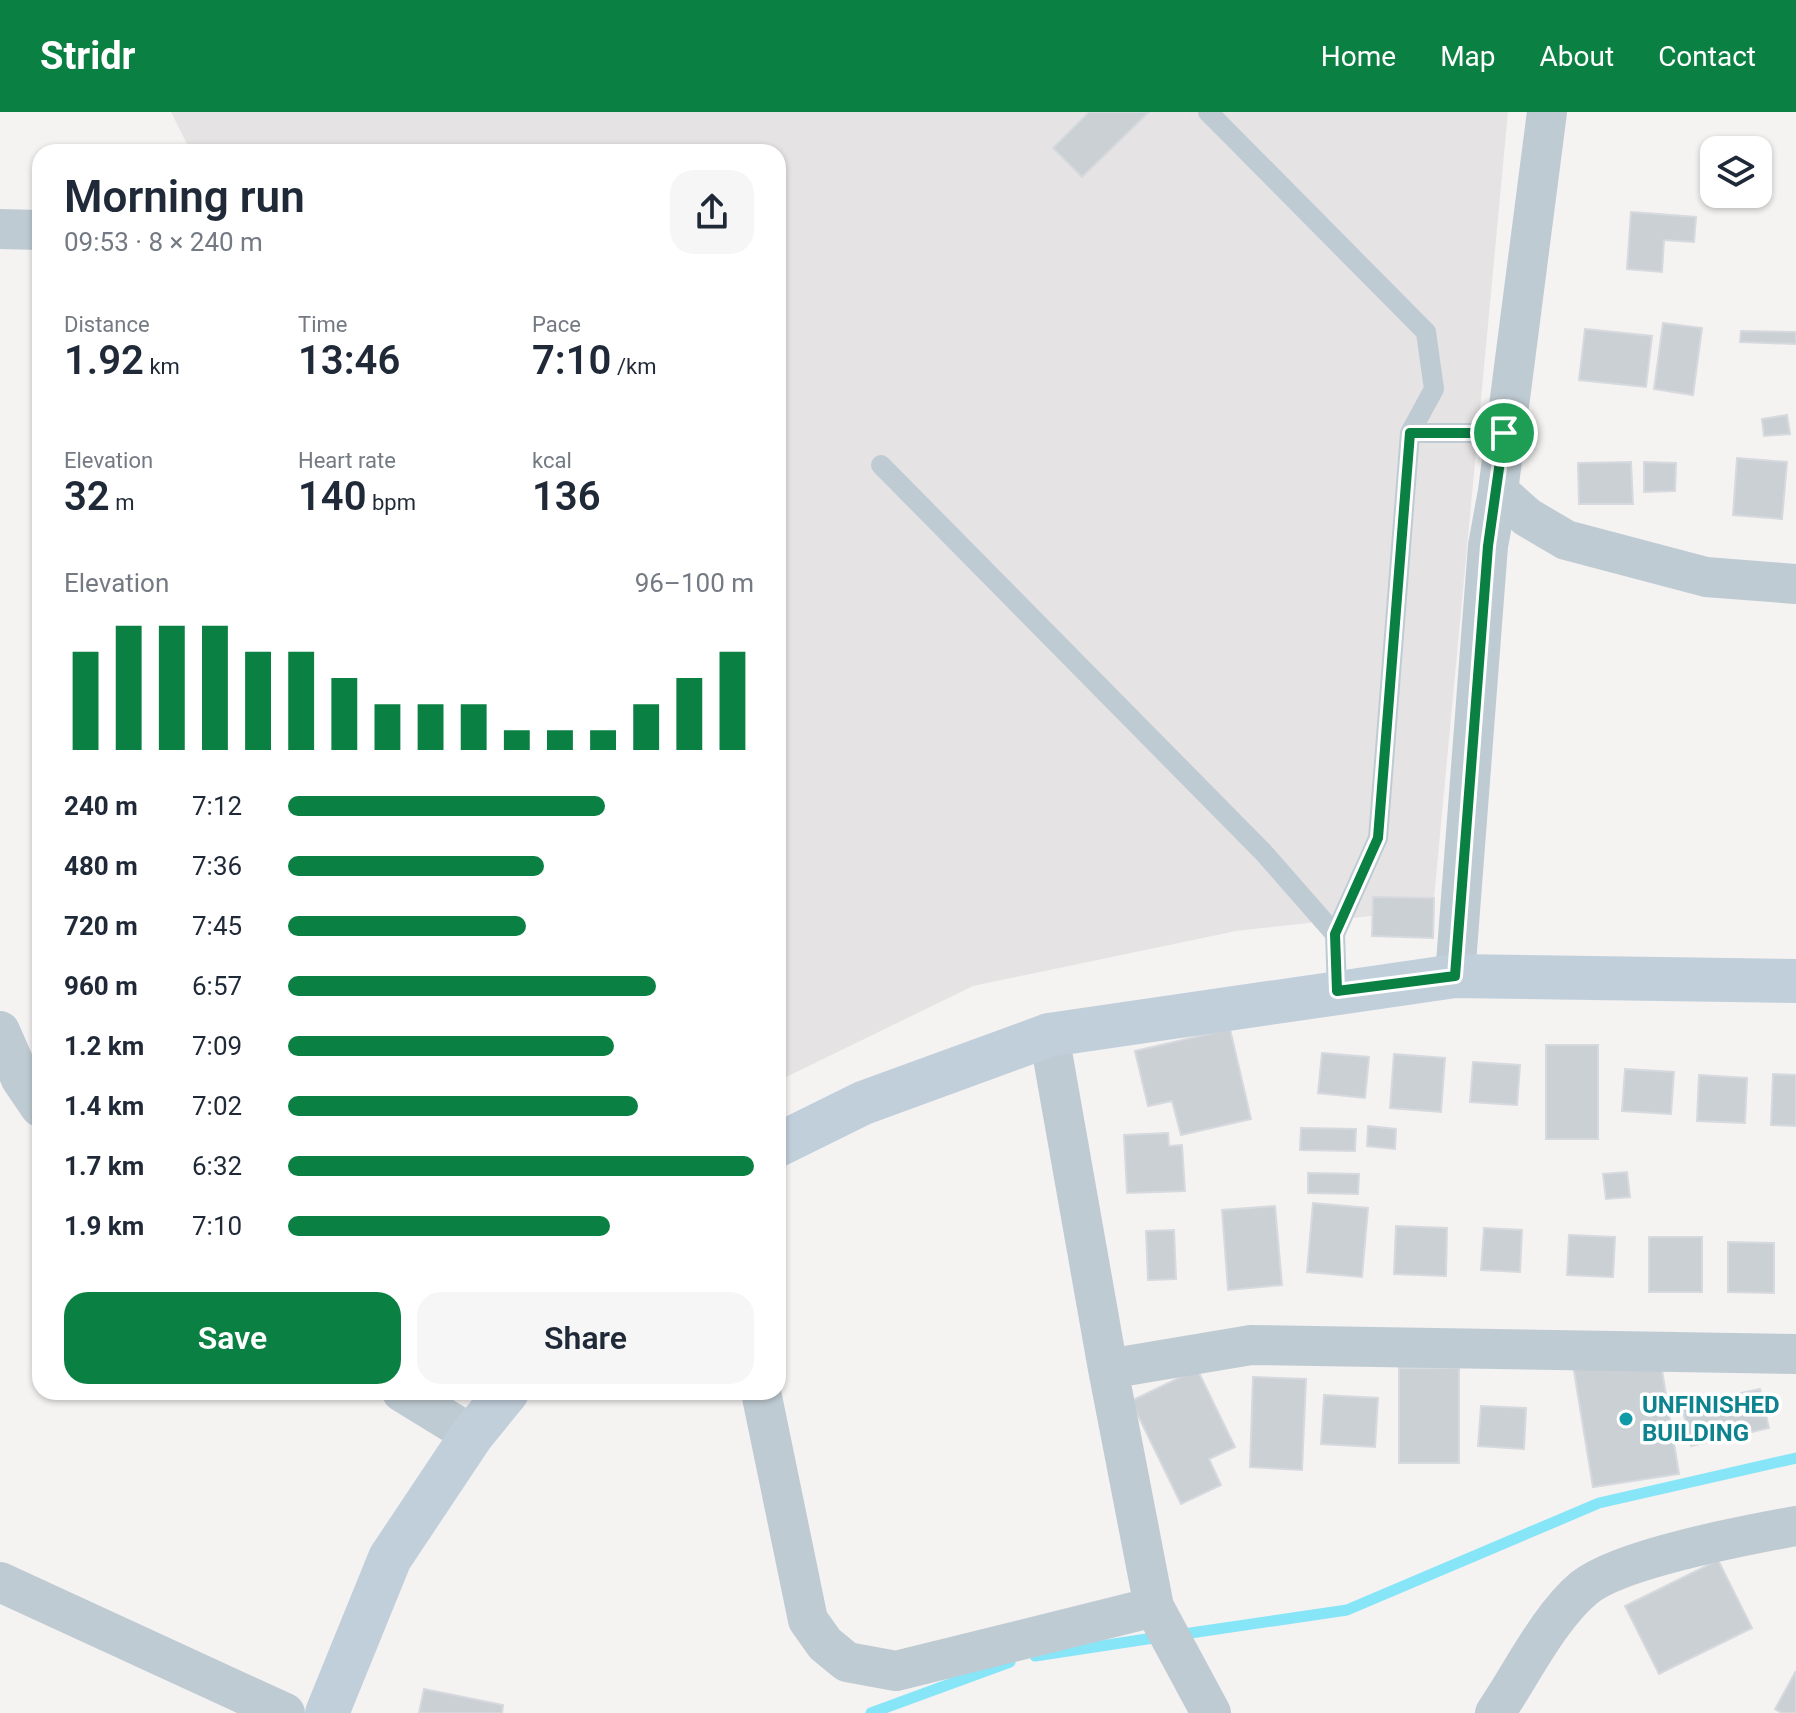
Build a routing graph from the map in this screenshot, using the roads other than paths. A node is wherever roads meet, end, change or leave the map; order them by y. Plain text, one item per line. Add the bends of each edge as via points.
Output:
1 (1208, 112) edge
2 (1547, 112) edge
3 (0, 229) edge
4 (32, 230) edge
5 (1410, 433) junction
6 (1504, 433) junction
7 (881, 465) dead end
8 (1498, 491) junction
9 (1796, 584) edge
10 (1335, 934) junction
11 (1455, 976) junction
12 (1796, 981) edge
13 (1337, 991) junction
14 (0, 1031) edge
15 (1049, 1035) junction
16 (32, 1095) edge
17 (786, 1141) edge
18 (1796, 1354) edge
19 (1108, 1369) junction
20 (415, 1400) edge
21 (500, 1400) edge
22 (763, 1400) edge
23 (472, 1435) junction
24 (1796, 1526) edge
25 (0, 1582) edge
26 (1162, 1619) junction
27 (285, 1713) edge
28 (327, 1713) edge
29 (1211, 1713) edge
30 (1495, 1713) edge

1 - 5 lane via 1426,332 1434,389
2 - 6 street
3 - 4 street
5 - 6 lane
5 - 10 lane via 1378,838
6 - 8 street
7 - 10 lane via 1264,853
8 - 9 street via 1527,517 1566,540 1706,577
8 - 11 street via 1488,546
10 - 13 lane
11 - 12 street
11 - 13 street
13 - 15 street
14 - 16 street
15 - 17 street via 863,1103
15 - 19 street
18 - 19 street via 1251,1345
19 - 26 street
20 - 23 street
21 - 23 street
22 - 26 street via 808,1620 847,1662 896,1671
23 - 28 street via 390,1558
24 - 30 street via 1651,1559 1587,1585 1568,1603
25 - 27 street
26 - 29 street

